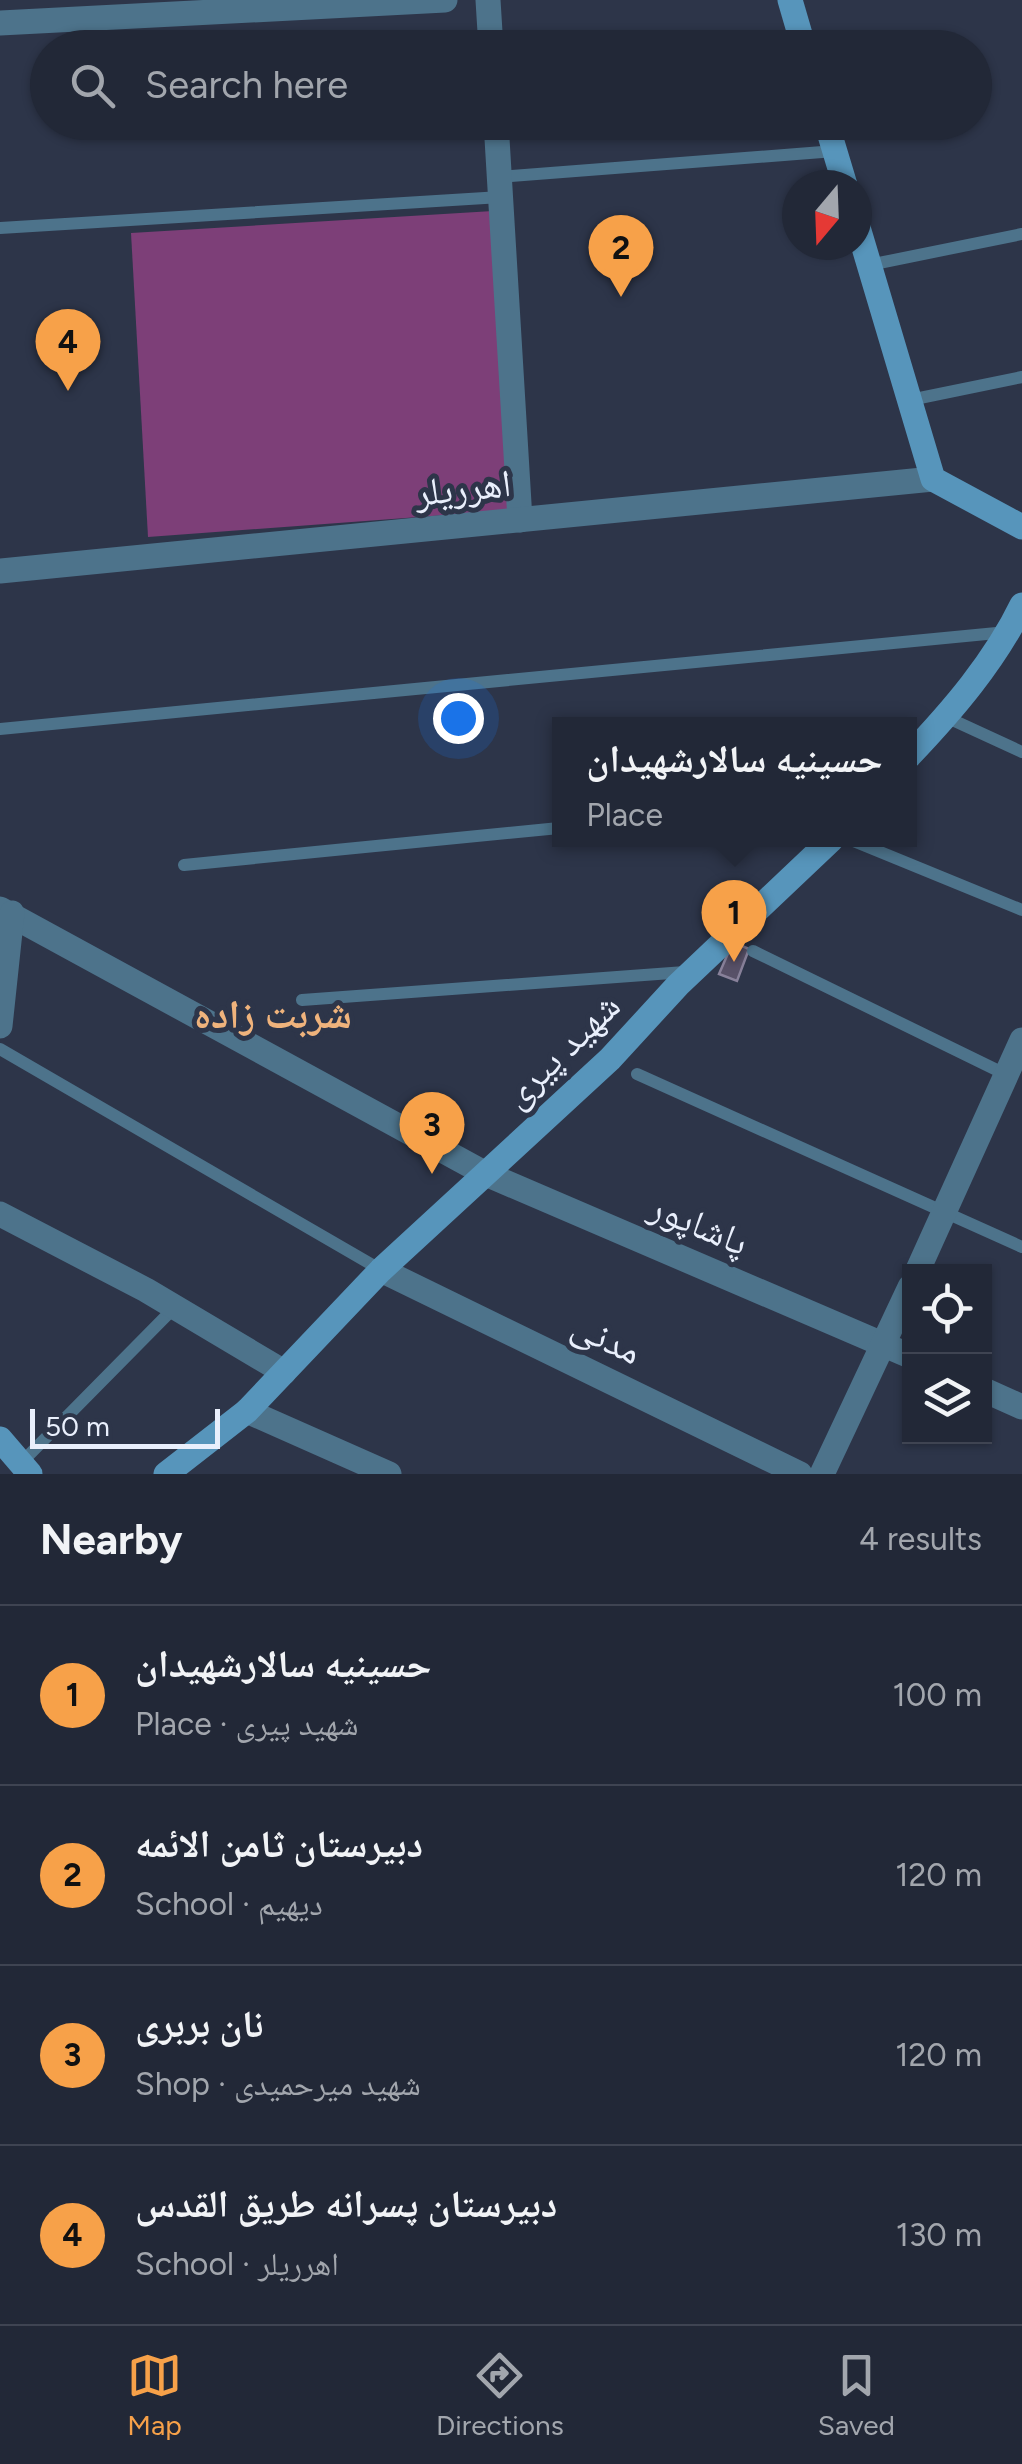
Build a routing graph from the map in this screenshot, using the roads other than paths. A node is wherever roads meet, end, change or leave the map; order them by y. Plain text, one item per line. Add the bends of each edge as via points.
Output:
1 (446, 0) edge
2 (488, 0) edge
3 (790, 0) edge
4 (0, 23) edge
5 (490, 30) edge
6 (799, 30) edge
7 (497, 140) edge
8 (832, 140) edge
9 (835, 151) junction
10 (841, 170) edge
11 (500, 188) junction
12 (0, 228) edge
13 (1022, 234) edge
14 (867, 260) edge
15 (869, 266) junction
16 (1022, 377) edge
17 (910, 400) junction
18 (934, 478) junction
19 (520, 520) junction
20 (1022, 527) edge
21 (0, 571) edge
22 (1022, 605) edge
23 (1009, 632) junction
24 (946, 717) junction
25 (0, 729) edge
26 (917, 748) edge
27 (1022, 752) edge
28 (552, 829) edge
29 (823, 847) edge
30 (868, 847) edge
31 (184, 865) dead end
32 (1022, 910) edge
33 (6, 911) edge
34 (752, 952) dead end
35 (692, 972) junction
36 (302, 1000) dead end
37 (0, 1026) edge
38 (1022, 1040) edge
39 (0, 1049) edge
40 (637, 1074) dead end
41 (1014, 1078) edge
42 (486, 1174) junction
43 (944, 1213) junction
44 (0, 1214) edge
45 (1022, 1247) edge
46 (921, 1264) edge
47 (380, 1270) junction
48 (902, 1304) edge
49 (175, 1307) junction
50 (883, 1344) junction
51 (906, 1354) edge
52 (284, 1372) junction
53 (992, 1394) edge
54 (1022, 1407) edge
55 (247, 1410) junction
56 (0, 1439) edge
57 (26, 1469) edge
58 (166, 1474) edge
59 (389, 1474) edge
60 (800, 1474) edge
61 (822, 1474) edge

1 - 4 street
2 - 5 street
3 - 6 street
7 - 11 street
8 - 9 street
9 - 10 street
9 - 11 lane
11 - 12 lane
11 - 19 street
13 - 15 lane
14 - 15 street
15 - 17 street
16 - 17 lane
17 - 18 street
18 - 19 street, اهرریلر
18 - 20 street
19 - 21 street, اهرریلر
22 - 23 street
23 - 24 street
23 - 25 lane
24 - 26 street
24 - 27 lane
28 - 31 lane
29 - 35 street, شهید پیری
30 - 32 lane
33 - 37 street
33 - 42 street, پاشاپور
34 - 41 lane
35 - 36 lane
35 - 42 street, شهید پیری
38 - 41 street
39 - 47 lane
40 - 43 lane
41 - 43 street
42 - 47 street, شهید پیری
42 - 50 street, پاشاپور
43 - 45 lane
43 - 46 street
44 - 49 street
47 - 52 street, شهید پیری
47 - 60 street, مدنی
48 - 50 street
49 - 52 street
49 - 57 lane
50 - 51 street, پاشاپور
50 - 61 street
52 - 55 street, شهید پیری
53 - 54 street
55 - 58 street, شهید پیری
55 - 59 street
56 - 57 street

